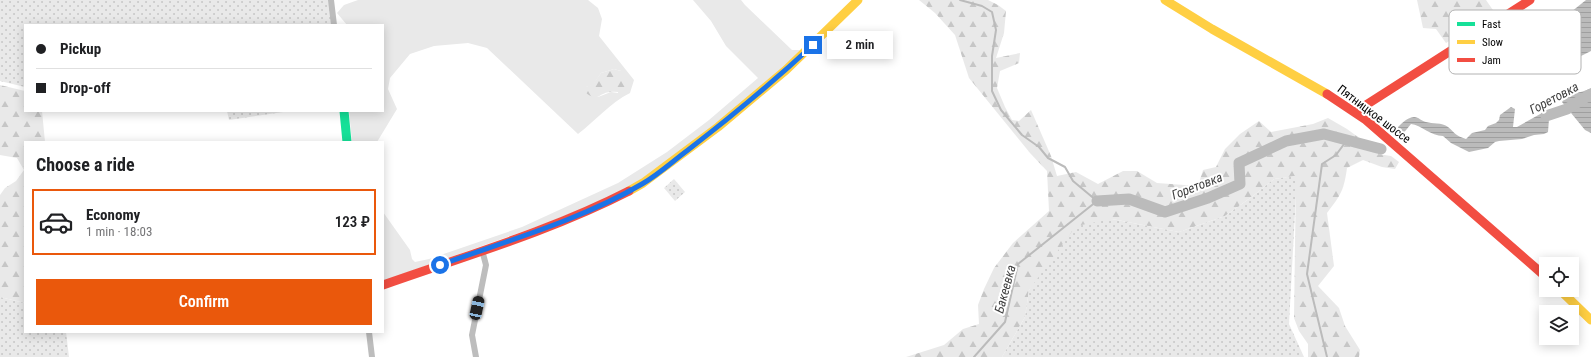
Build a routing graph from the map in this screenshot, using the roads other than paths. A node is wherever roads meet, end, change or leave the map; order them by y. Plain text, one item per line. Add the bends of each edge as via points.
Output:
1 (331, 0) edge
2 (858, 0) edge
3 (1165, 0) edge
4 (1530, 0) edge
5 (1514, 10) edge
6 (334, 24) edge
7 (1449, 52) edge
8 (344, 112) edge
9 (1355, 112) junction
10 (347, 141) edge
11 (482, 250) junction
12 (1539, 271) edge
13 (384, 285) edge
14 (1567, 297) edge
15 (1591, 320) edge
16 (369, 333) edge
17 (372, 357) edge
18 (476, 357) edge

1 - 6 street
2 - 11 street via 780,75 718,127 643,183 582,213
3 - 9 street, Пятницкое шоссе
4 - 5 street
7 - 9 street
8 - 10 street
9 - 12 street, Пятницкое шоссе
11 - 13 street
11 - 18 street via 486,265 472,335
14 - 15 street
16 - 17 street

